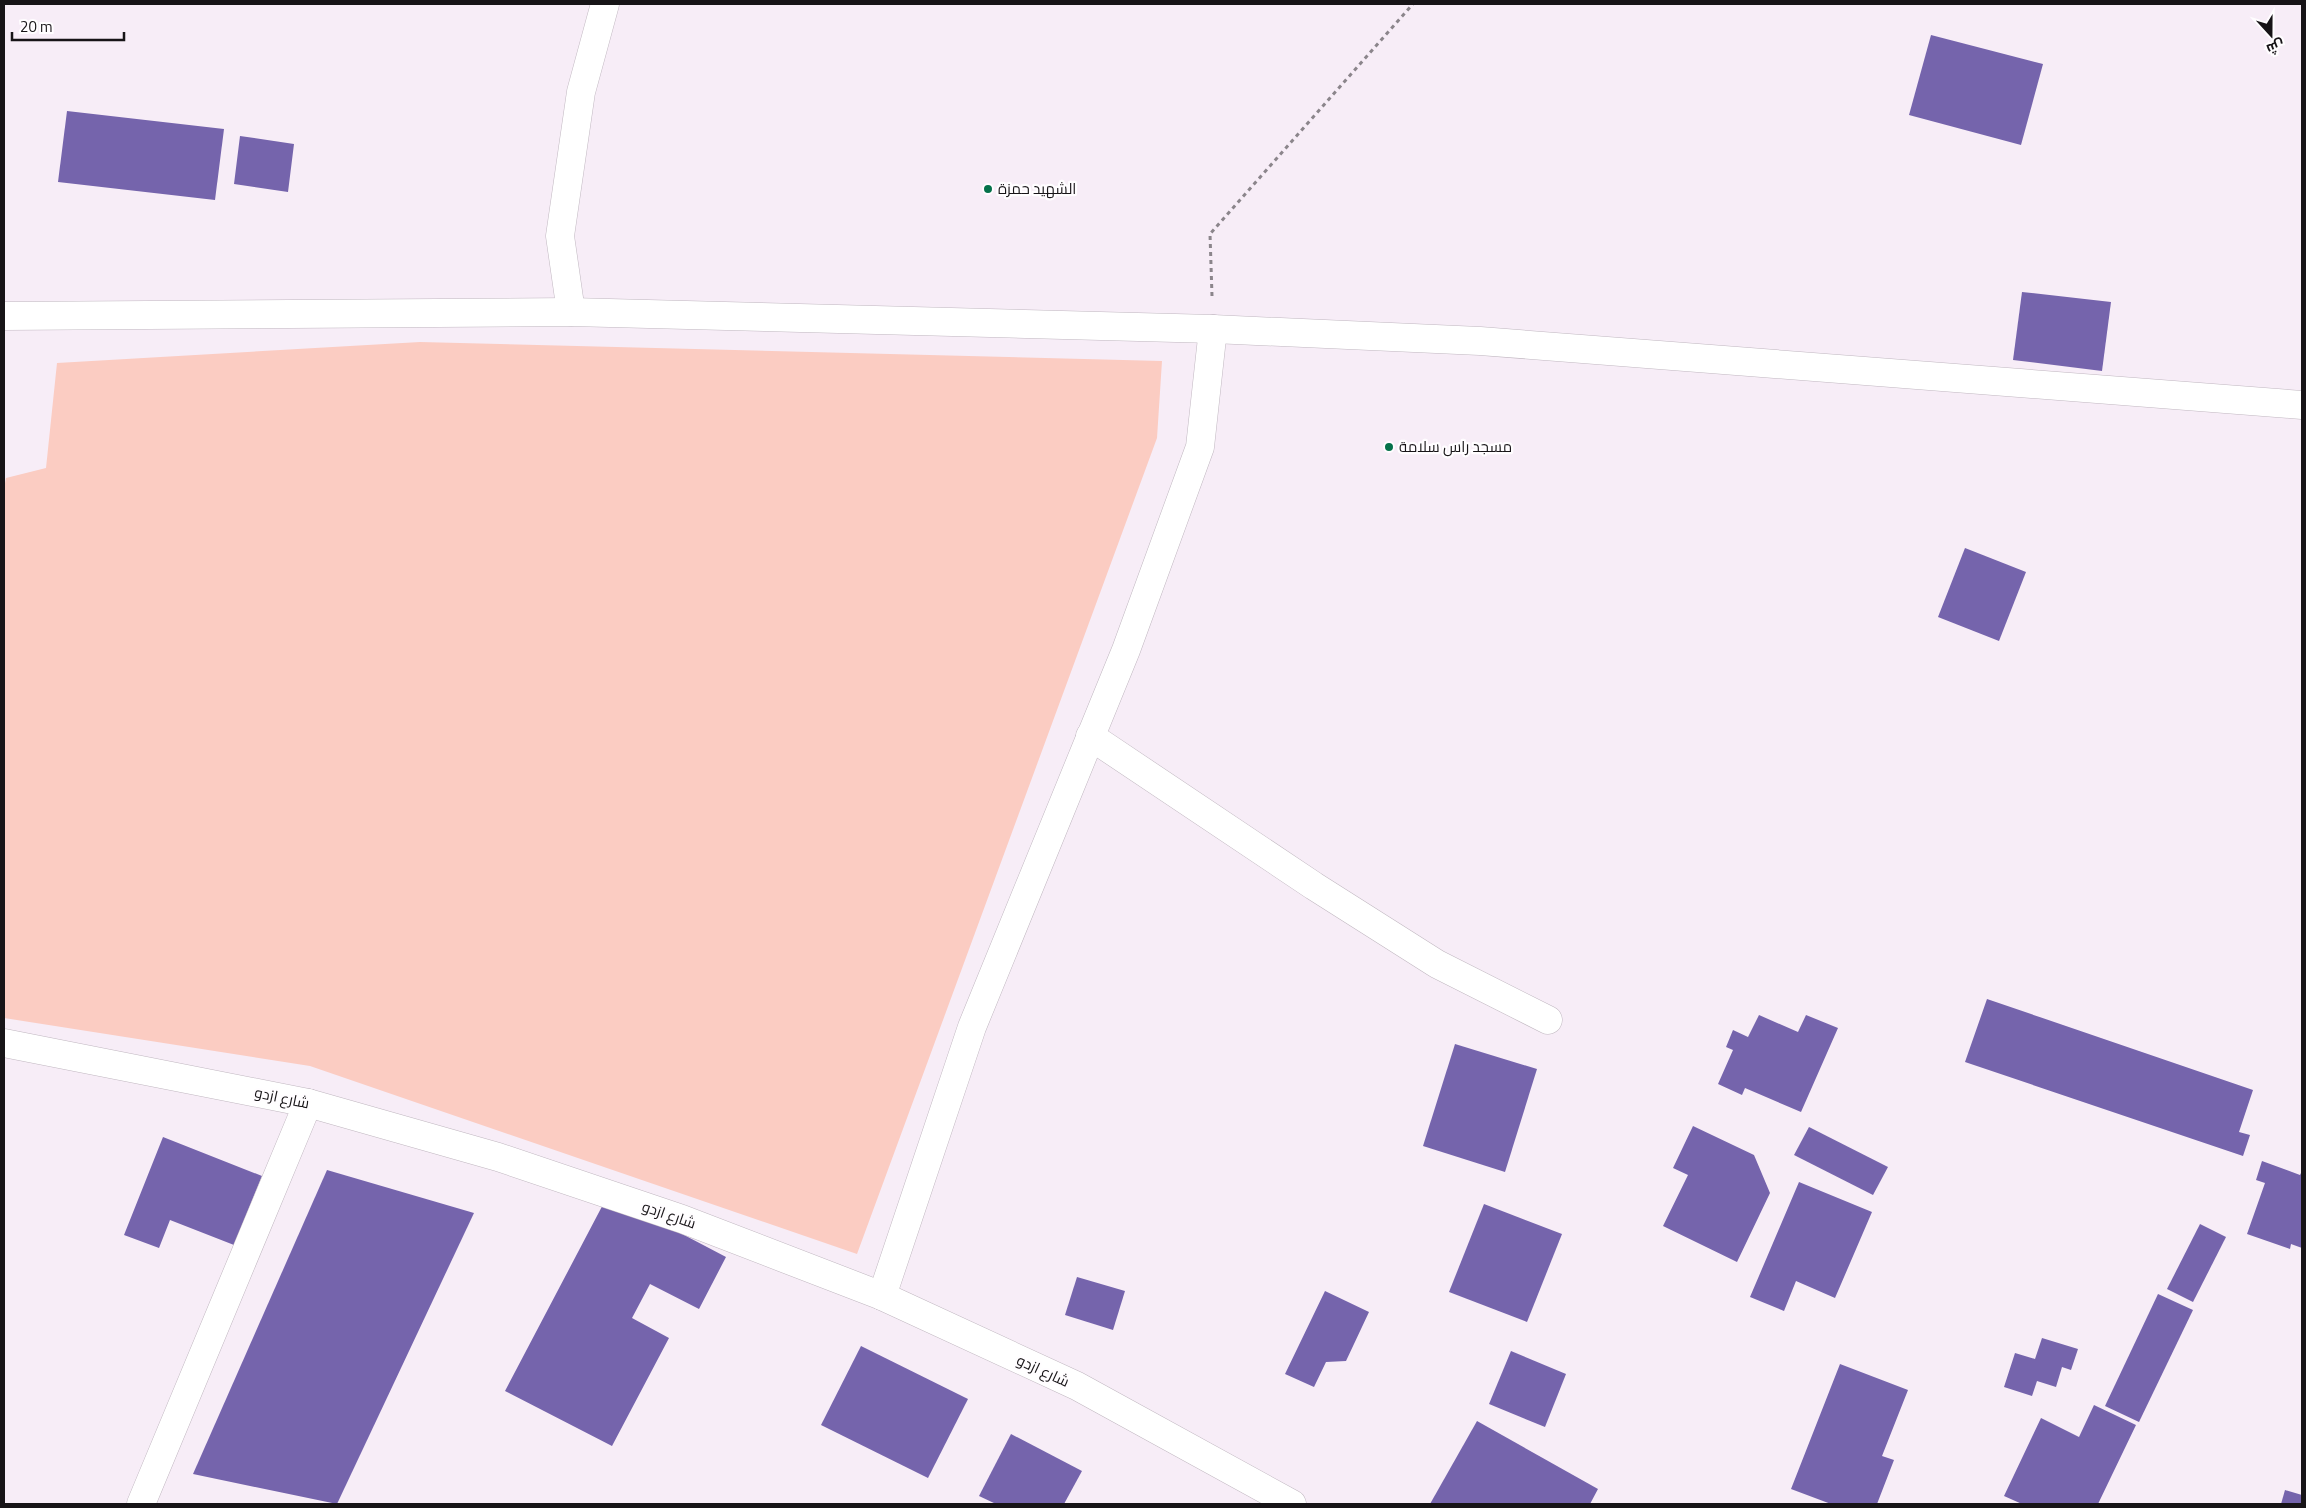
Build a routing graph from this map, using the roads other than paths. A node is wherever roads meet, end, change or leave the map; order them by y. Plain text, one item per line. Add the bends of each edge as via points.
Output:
1 (605, 4) edge
2 (571, 312) junction
3 (4, 316) edge
4 (1213, 329) junction
5 (2302, 405) edge
6 (1090, 736) junction
7 (1548, 1020) dead end
8 (4, 1043) edge
9 (308, 1103) junction
10 (882, 1296) junction
11 (1279, 1501) edge
12 (141, 1504) edge

1 - 2 street via 581,92 560,236
2 - 3 street
2 - 4 street
4 - 5 street via 1480,341
4 - 6 street via 1200,447 1126,650
6 - 7 street via 1437,964
6 - 10 street via 972,1027
8 - 9 street, شارع ازدو
9 - 10 street, شارع ازدو via 498,1157 646,1206
9 - 12 street
10 - 11 street, شارع ازدو via 1077,1386

